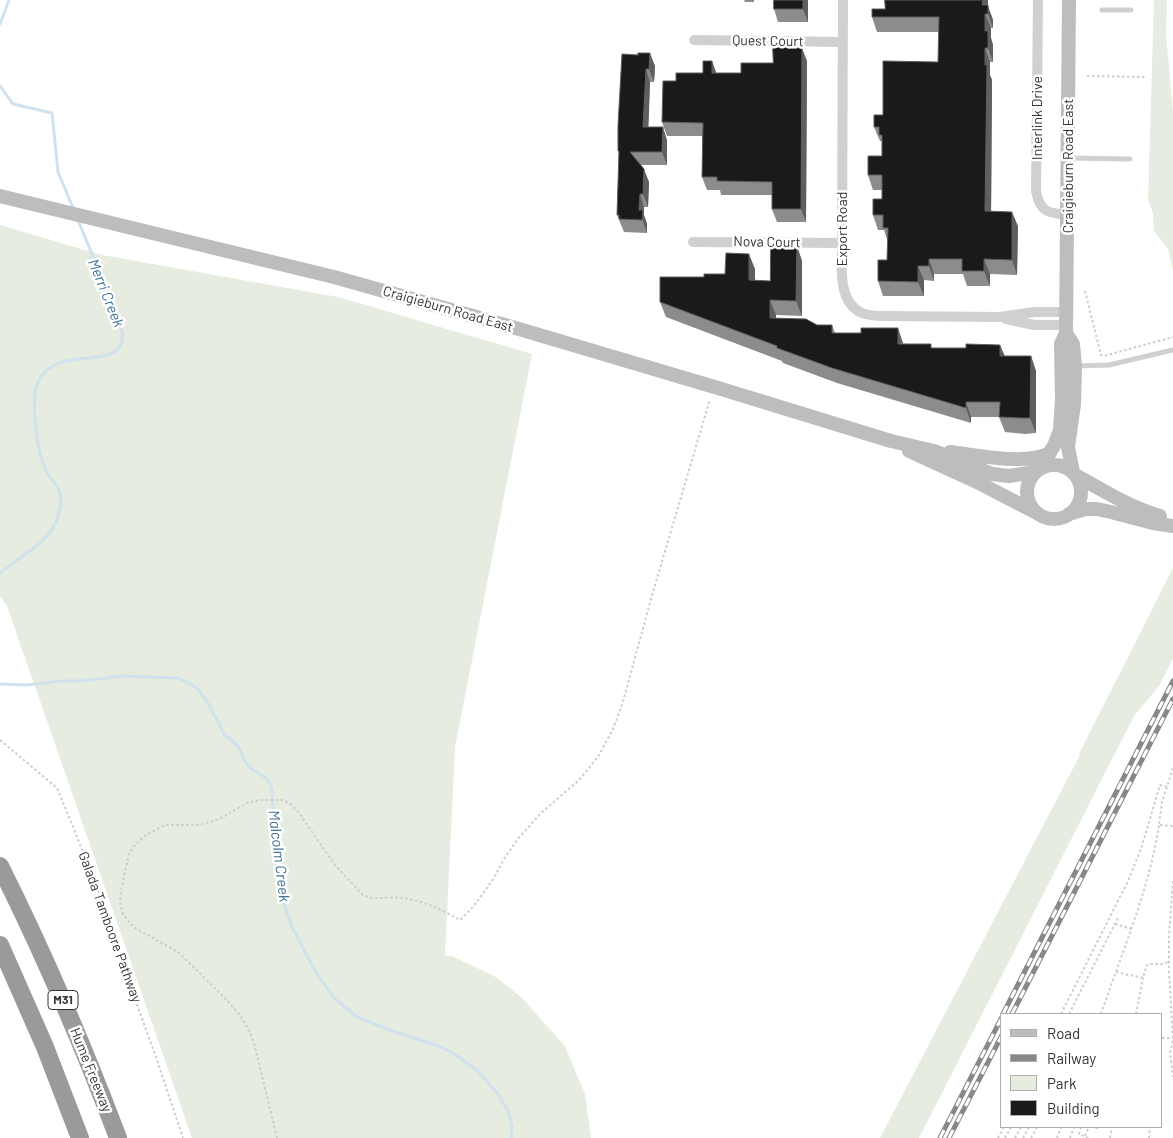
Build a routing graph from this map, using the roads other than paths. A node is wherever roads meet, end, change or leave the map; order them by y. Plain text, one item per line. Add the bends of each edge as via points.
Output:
1 (843, 0) edge
2 (1038, 0) edge
3 (1069, 0) edge
4 (1102, 10) dead end
5 (1131, 10) dead end
6 (694, 40) dead end
7 (843, 42) junction
8 (1068, 158) junction
9 (1130, 159) dead end
10 (0, 196) edge
11 (1068, 215) junction
12 (693, 242) dead end
13 (842, 243) junction
14 (1066, 323) junction
15 (1172, 350) edge
16 (1075, 366) junction
17 (890, 441) junction
18 (922, 448) junction
19 (1050, 453) junction
20 (1036, 471) junction
21 (1073, 473) junction
22 (1040, 515) junction
23 (1066, 516) junction
24 (1173, 520) edge
25 (1173, 526) edge
26 (0, 866) edge
27 (0, 945) edge
28 (80, 1138) edge
29 (118, 1138) edge

1 - 7 street, Export Road
2 - 11 street, Interlink Drive via 1036,191 1042,208 1050,213
3 - 8 main road, Craigieburn Road East
4 - 5 lane
6 - 7 street, Quest Court
7 - 13 street, Export Road
8 - 9 lane
8 - 11 main road, Craigieburn Road East
10 - 17 main road, Craigieburn Road East via 334,277 714,386
11 - 14 main road, Craigieburn Road East
12 - 13 street, Nova Court
13 - 14 street, Export Road via 844,291 852,307 862,313 871,316 1000,317 1034,312
14 - 16 main road, Craigieburn Road East via 1073,344
14 - 19 main road, Craigieburn Road East via 1061,344 1060,430
15 - 16 lane via 1109,365
16 - 21 main road, Craigieburn Road East via 1068,443
17 - 18 main road, Craigieburn Road East
17 - 22 main road, Craigieburn Road East
18 - 19 main road via 1012,458 1036,458
18 - 20 main road, Craigieburn Road East via 992,474 1009,476
19 - 20 main road, Craigieburn Road East
20 - 21 main road via 1054,465 1063,466
20 - 22 main road via 1027,492 1031,505
21 - 23 main road via 1080,483 1081,495 1075,509
21 - 24 main road via 1128,505
22 - 23 main road via 1048,518
23 - 25 main road via 1081,510 1097,509
26 - 29 highway, Hume Freeway / M31 via 67,1011
27 - 28 highway, M31 via 45,1047

